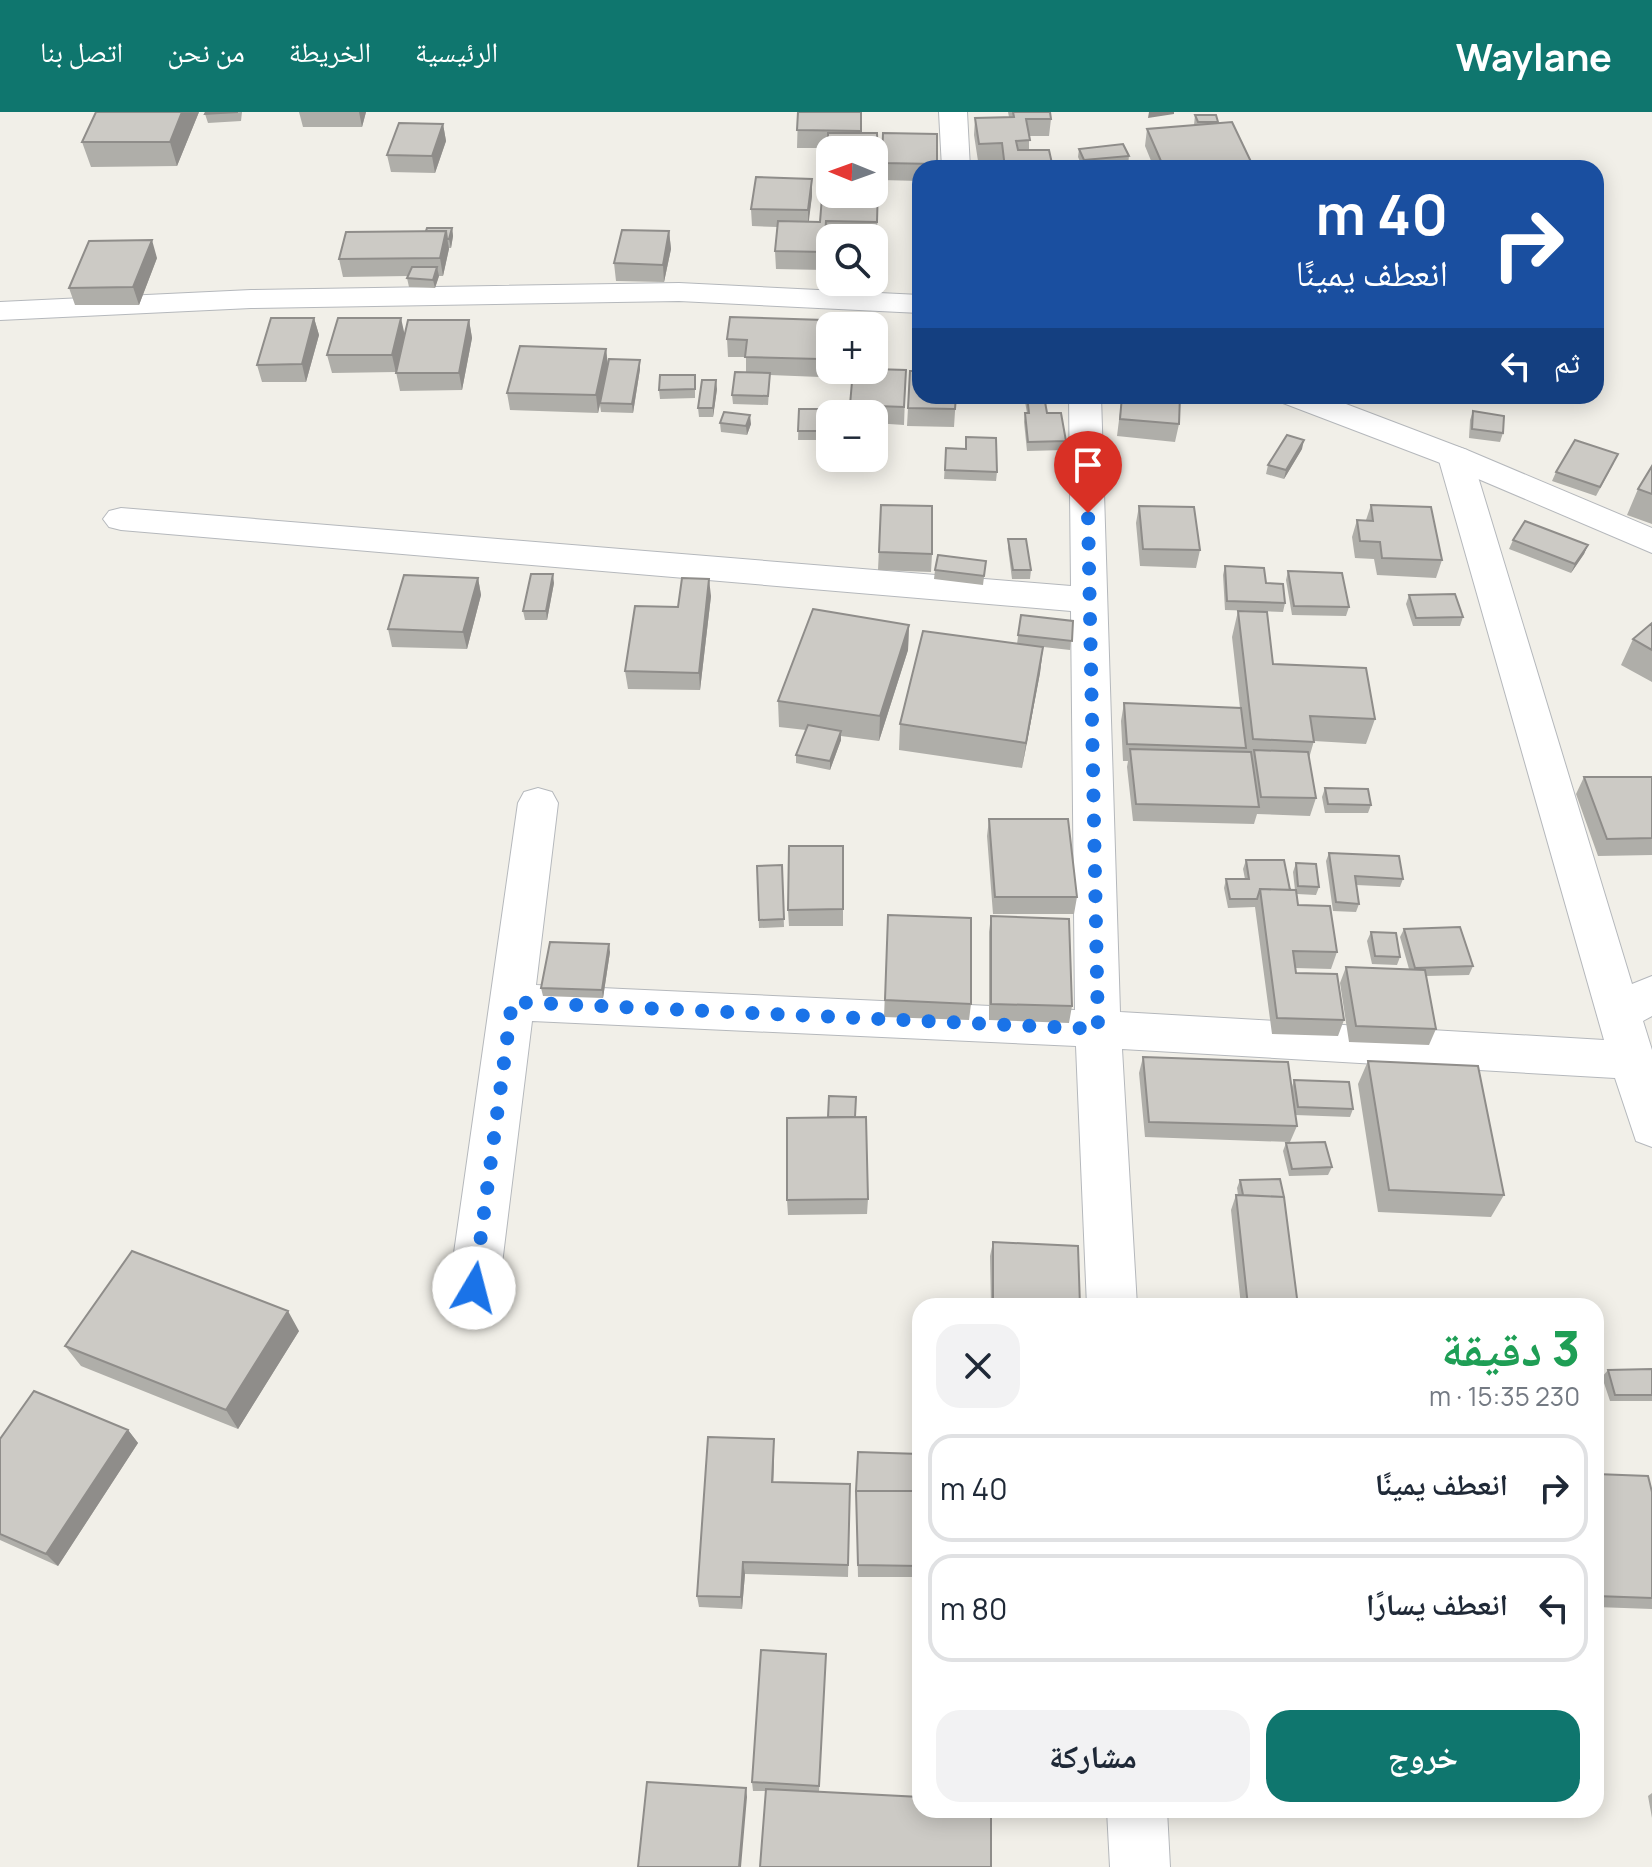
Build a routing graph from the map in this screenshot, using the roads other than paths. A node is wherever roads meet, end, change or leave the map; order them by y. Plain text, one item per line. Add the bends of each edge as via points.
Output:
1 (953, 112) edge
2 (956, 160) edge
3 (912, 304) edge
4 (0, 311) edge
5 (1085, 404) edge
6 (1316, 404) edge
7 (1455, 457) junction
8 (121, 519) dead end
9 (1652, 541) edge
10 (1089, 600) junction
11 (538, 803) dead end
12 (512, 1002) junction
13 (1636, 1004) edge
14 (1098, 1029) junction
15 (1632, 1060) junction
16 (1652, 1127) edge
17 (474, 1288) dead end
18 (1112, 1298) edge
19 (1137, 1818) edge
20 (1140, 1867) edge

1 - 2 street
3 - 4 street via 679,292 251,299
5 - 10 street
6 - 7 street
7 - 9 street
7 - 13 street
8 - 10 street
10 - 14 street
11 - 12 street
12 - 14 street
12 - 17 street
13 - 15 street
14 - 15 street
14 - 18 street
15 - 16 street
19 - 20 street

